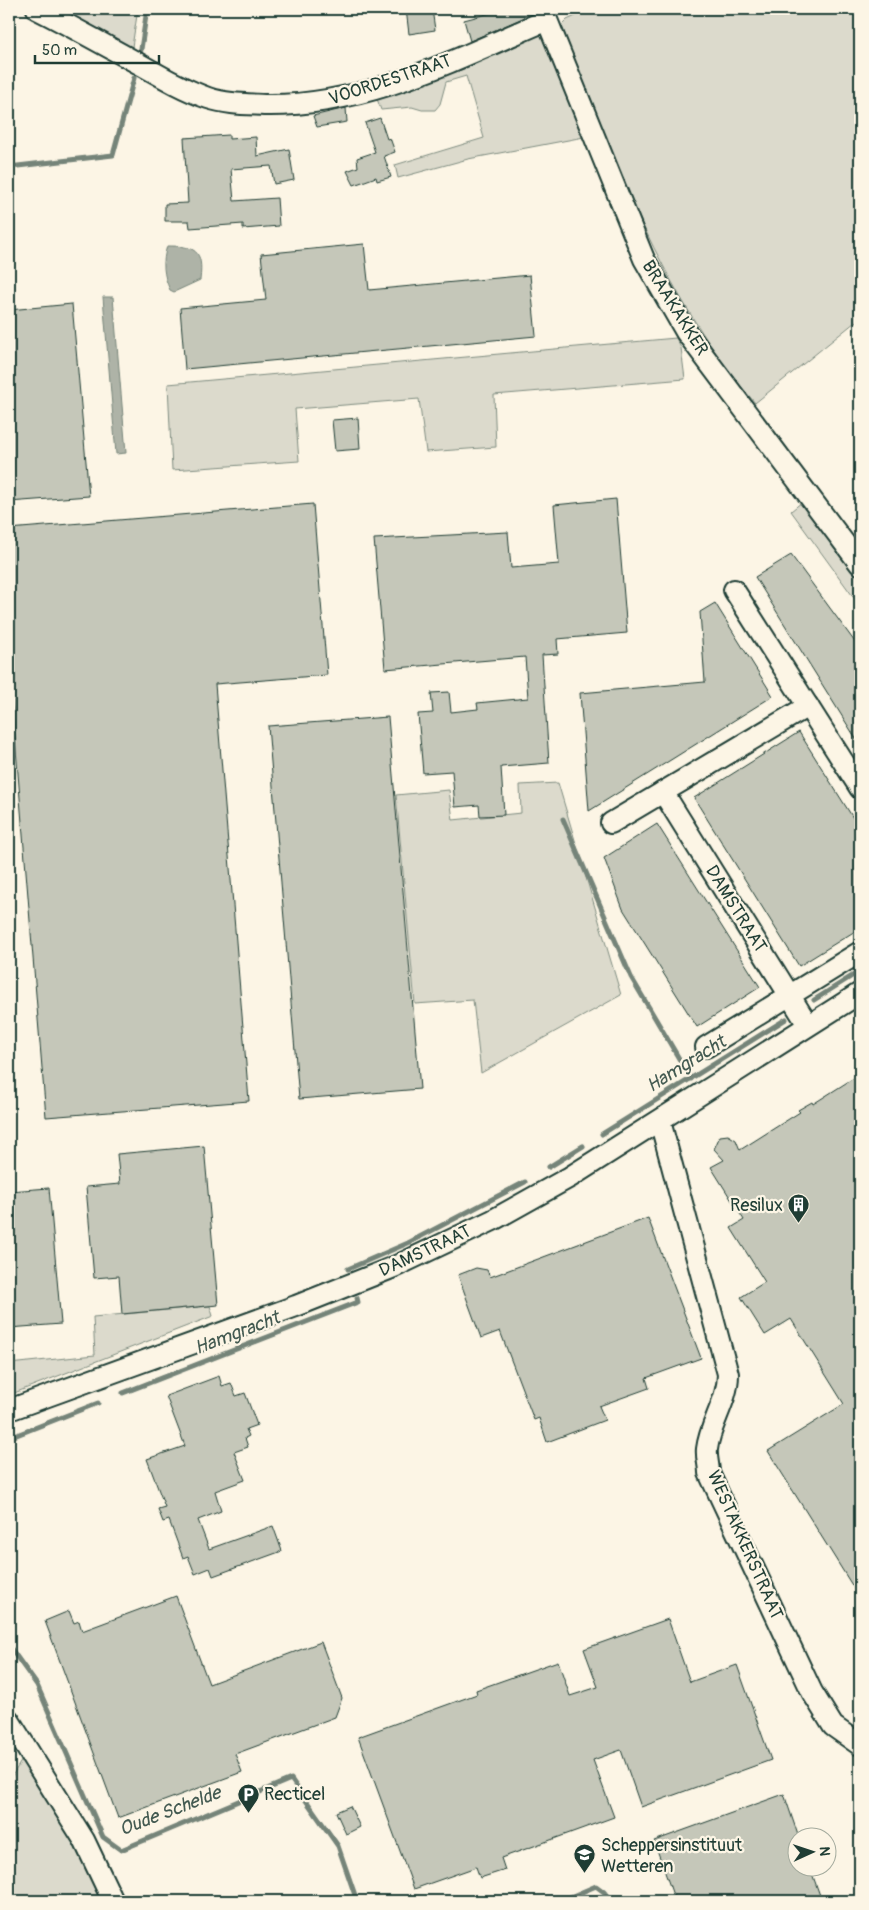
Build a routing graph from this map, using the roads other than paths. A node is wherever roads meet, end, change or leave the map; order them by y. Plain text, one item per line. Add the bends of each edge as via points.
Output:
1 (37, 9) edge
2 (547, 20) joint
3 (860, 564) edge
4 (734, 590) dead end
5 (808, 706) junction
6 (860, 788) edge
7 (663, 792) junction
8 (611, 822) dead end
9 (860, 952) edge
10 (860, 993) edge
11 (790, 996) junction
12 (808, 1025) junction
13 (706, 1047) dead end
14 (660, 1121) junction
15 (9, 1410) edge
16 (9, 1720) edge
17 (860, 1745) edge
18 (113, 1901) edge

1 - 2 street, VOORDESTRAAT via 181,87 208,98 236,104 286,105 352,96 422,74
2 - 3 street, BRAAKAKKER via 644,259 686,332
4 - 5 street
5 - 6 street
5 - 7 street
7 - 8 street
7 - 11 street, DAMSTRAAT
9 - 11 street
10 - 12 street, DAMSTRAAT
11 - 12 street, DAMSTRAAT
11 - 13 street
12 - 14 street, DAMSTRAAT
14 - 15 street, DAMSTRAAT via 493,1220 394,1267
14 - 17 street, WESTAKKERSTRAAT via 728,1374 728,1389 707,1450 709,1473 812,1692 833,1726
16 - 18 street via 84,1840

